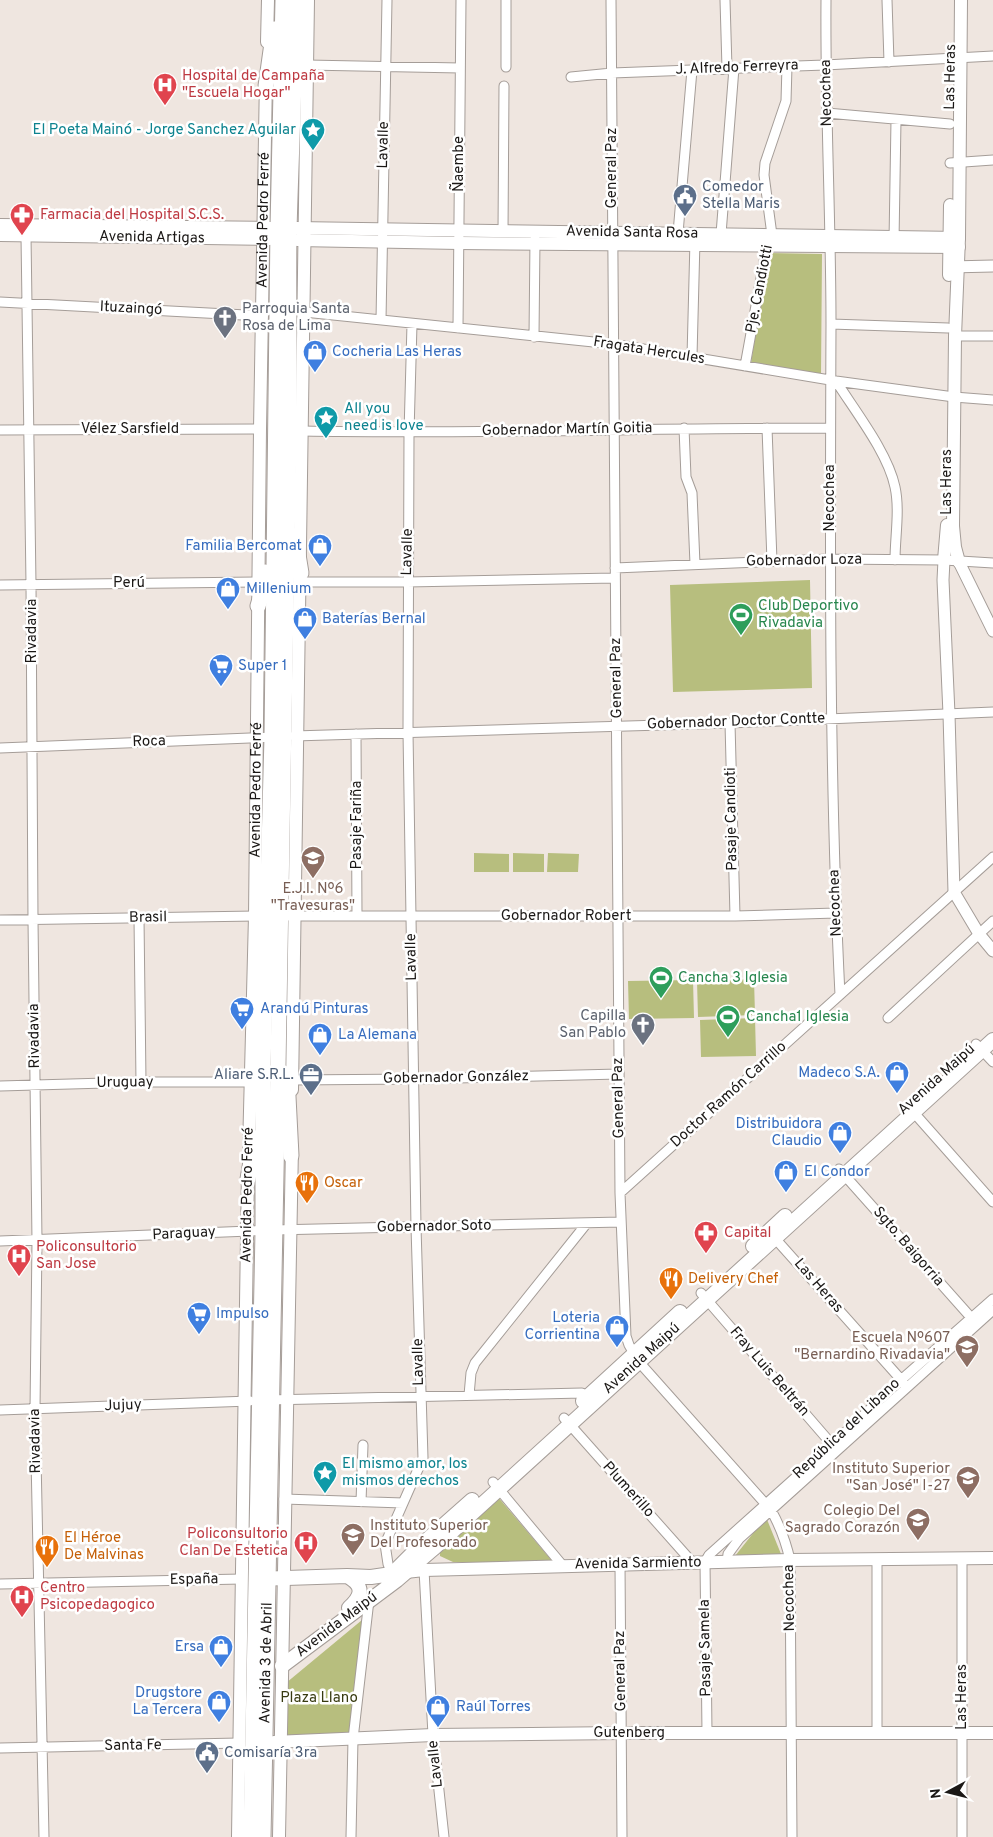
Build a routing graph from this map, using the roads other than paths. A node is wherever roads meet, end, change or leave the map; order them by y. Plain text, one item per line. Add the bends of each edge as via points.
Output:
1 (268, 0) edge
2 (279, 0) edge
3 (283, 0) edge
4 (296, 0) edge
5 (304, 0) edge
6 (308, 0) edge
7 (387, 0) edge
8 (462, 0) edge
9 (506, 0) edge
10 (611, 0) edge
11 (725, 0) edge
12 (826, 0) edge
13 (887, 0) edge
14 (952, 0) edge
15 (961, 0) edge
16 (993, 56) edge
17 (956, 59) junction
18 (889, 62) junction
19 (307, 65) junction
20 (826, 65) junction
21 (787, 66) junction
22 (385, 67) junction
23 (506, 67) dead end
24 (460, 68) junction
25 (731, 68) junction
26 (692, 70) junction
27 (612, 72) junction
28 (571, 77) dead end
29 (266, 86) junction
30 (295, 86) junction
31 (504, 86) dead end
32 (827, 114) junction
33 (896, 120) junction
34 (950, 124) junction
35 (993, 160) edge
36 (954, 162) junction
37 (0, 225) edge
38 (503, 232) junction
39 (678, 233) junction
40 (284, 234) junction
41 (721, 234) junction
42 (0, 235) edge
43 (26, 236) junction
44 (383, 236) junction
45 (459, 237) junction
46 (535, 238) junction
47 (612, 238) junction
48 (695, 239) junction
49 (769, 240) junction
50 (830, 240) junction
51 (894, 242) junction
52 (954, 242) junction
53 (993, 266) edge
54 (954, 267) junction
55 (0, 302) edge
56 (27, 303) junction
57 (304, 312) junction
58 (263, 316) junction
59 (381, 320) junction
60 (412, 324) junction
61 (831, 324) junction
62 (458, 328) junction
63 (952, 332) junction
64 (993, 336) edge
65 (534, 337) junction
66 (613, 344) junction
67 (692, 357) junction
68 (745, 366) junction
69 (833, 380) junction
70 (951, 397) junction
71 (993, 400) edge
72 (289, 428) junction
73 (684, 428) junction
74 (768, 428) junction
75 (830, 428) junction
76 (260, 429) junction
77 (614, 429) junction
78 (0, 430) edge
79 (29, 430) junction
80 (409, 433) junction
81 (830, 559) junction
82 (894, 560) junction
83 (944, 560) junction
84 (772, 561) junction
85 (959, 562) junction
86 (993, 563) edge
87 (695, 564) junction
88 (615, 568) junction
89 (301, 578) junction
90 (615, 578) junction
91 (258, 582) junction
92 (407, 582) junction
93 (31, 584) junction
94 (0, 585) edge
95 (258, 606) junction
96 (993, 631) edge
97 (993, 712) edge
98 (949, 714) junction
99 (832, 718) junction
100 (730, 723) junction
101 (617, 726) junction
102 (408, 732) junction
103 (356, 734) junction
104 (278, 737) junction
105 (32, 747) junction
106 (0, 748) edge
107 (993, 857) edge
108 (954, 892) junction
109 (836, 913) junction
110 (275, 916) junction
111 (357, 916) junction
112 (618, 916) junction
113 (734, 916) junction
114 (410, 917) junction
115 (139, 918) junction
116 (0, 920) edge
117 (33, 920) junction
118 (993, 921) edge
119 (979, 934) junction
120 (993, 951) edge
121 (280, 995) junction
122 (840, 995) junction
123 (888, 1018) dead end
124 (993, 1028) edge
125 (993, 1040) edge
126 (979, 1047) junction
127 (993, 1062) edge
128 (263, 1067) junction
129 (619, 1074) junction
130 (415, 1079) junction
131 (293, 1080) junction
132 (141, 1082) junction
133 (250, 1082) junction
134 (36, 1085) junction
135 (0, 1086) edge
136 (911, 1109) junction
137 (291, 1156) junction
138 (842, 1172) junction
139 (248, 1179) junction
140 (620, 1193) junction
141 (993, 1202) edge
142 (621, 1222) junction
143 (587, 1223) junction
144 (416, 1227) junction
145 (290, 1230) junction
146 (261, 1231) junction
147 (772, 1234) junction
148 (0, 1241) edge
149 (37, 1241) junction
150 (704, 1296) junction
151 (993, 1299) edge
152 (993, 1310) edge
153 (974, 1321) junction
154 (637, 1358) junction
155 (904, 1383) junction
156 (469, 1394) junction
157 (420, 1396) junction
158 (592, 1399) junction
159 (266, 1400) junction
160 (0, 1410) edge
161 (35, 1410) junction
162 (567, 1422) junction
163 (363, 1445) dead end
164 (835, 1448) junction
165 (496, 1485) junction
166 (284, 1499) junction
167 (361, 1502) junction
168 (403, 1503) junction
169 (768, 1507) junction
170 (962, 1558) junction
171 (993, 1558) edge
172 (790, 1560) junction
173 (876, 1560) junction
174 (698, 1562) junction
175 (727, 1562) junction
176 (620, 1564) junction
177 (563, 1566) junction
178 (424, 1570) junction
179 (347, 1576) junction
180 (397, 1576) junction
181 (262, 1579) junction
182 (39, 1583) junction
183 (0, 1584) edge
184 (369, 1600) junction
185 (312, 1643) junction
186 (282, 1666) junction
187 (792, 1732) junction
188 (877, 1732) junction
189 (622, 1733) junction
190 (707, 1733) junction
191 (993, 1733) edge
192 (962, 1734) junction
193 (433, 1736) junction
194 (353, 1739) junction
195 (281, 1742) junction
196 (252, 1743) junction
197 (0, 1748) edge
198 (42, 1748) junction
199 (44, 1837) edge
200 (238, 1837) edge
201 (251, 1837) edge
202 (264, 1837) edge
203 (279, 1837) edge
204 (351, 1837) edge
205 (444, 1837) edge
206 (622, 1837) edge
207 (792, 1837) edge
208 (962, 1837) edge

1 - 29 main road, Avenida Pedro Ferré
2 - 29 highway
3 - 40 highway, Avenida Pedro Ferré
4 - 30 highway, Avenida Pedro Ferré
5 - 30 highway
6 - 19 main road, Avenida Pedro Ferré
7 - 22 street, Lavalle
8 - 24 street, Ñaembe
9 - 23 street
10 - 27 street, General Paz
11 - 25 street
12 - 20 street, Necochea
13 - 18 street
14 - 17 main road, Las Heras
15 - 17 main road, Las Heras
16 - 17 street, J. Alfredo Ferreyra
17 - 18 street, J. Alfredo Ferreyra
17 - 34 main road, Las Heras
17 - 36 main road, Las Heras
18 - 20 street, J. Alfredo Ferreyra
19 - 22 street
19 - 40 main road, Avenida Pedro Ferré
20 - 21 street, J. Alfredo Ferreyra
20 - 32 street, Necochea
21 - 25 street, J. Alfredo Ferreyra
21 - 49 street, Pje. Candiotti via 786,101 765,163
22 - 24 street
22 - 44 street, Lavalle
24 - 45 street, Ñaembe
25 - 26 street, J. Alfredo Ferreyra
25 - 41 street
26 - 27 street, J. Alfredo Ferreyra
26 - 39 street
27 - 28 street, J. Alfredo Ferreyra
27 - 47 street, General Paz
29 - 40 main road, Avenida Pedro Ferré
30 - 40 highway, Avenida Pedro Ferré
31 - 38 street
32 - 33 street
32 - 50 street, Necochea
33 - 34 street
33 - 51 street
34 - 36 main road, Las Heras
35 - 36 street
36 - 52 main road, Las Heras
37 - 40 main road, Avenida Artigas
38 - 45 main road, Avenida Santa Rosa
38 - 46 main road, Avenida Santa Rosa
39 - 47 main road, Avenida Santa Rosa
39 - 48 main road, Avenida Santa Rosa
40 - 43 main road, Avenida Artigas
40 - 44 main road, Avenida Santa Rosa
40 - 57 main road, Avenida Pedro Ferré
40 - 58 main road, Avenida Pedro Ferré
40 - 72 highway, Avenida Pedro Ferré
41 - 48 main road, Avenida Santa Rosa
41 - 49 main road, Avenida Santa Rosa
42 - 43 main road, Avenida Artigas
43 - 56 street, Rivadavia
44 - 45 main road, Avenida Santa Rosa
44 - 59 street, Lavalle
45 - 46 main road, Avenida Santa Rosa
45 - 62 street, Ñaembe
46 - 47 main road, Avenida Santa Rosa
46 - 65 street
47 - 48 main road, Avenida Santa Rosa
47 - 66 street, General Paz
48 - 49 main road, Avenida Santa Rosa
48 - 67 street
49 - 50 main road, Avenida Santa Rosa
49 - 68 street, Pje. Candiotti
50 - 51 main road, Avenida Santa Rosa
50 - 61 street, Necochea
51 - 52 main road, Avenida Santa Rosa
52 - 54 main road, Las Heras
53 - 54 street
54 - 63 main road, Las Heras
55 - 56 street, Ituzaingó
56 - 58 street, Ituzaingó
56 - 79 street, Rivadavia
57 - 59 street, Fragata Hercules
57 - 72 main road, Avenida Pedro Ferré
58 - 76 main road, Avenida Pedro Ferré
59 - 60 street, Fragata Hercules
60 - 62 street, Fragata Hercules
60 - 80 street, Lavalle
61 - 63 street
61 - 69 street, Necochea
62 - 65 street, Fragata Hercules
63 - 64 street
63 - 70 main road, Las Heras
65 - 66 street, Fragata Hercules
66 - 67 street, Fragata Hercules
66 - 77 street, General Paz
67 - 68 street, Fragata Hercules
68 - 69 street, Fragata Hercules
69 - 70 street, Fragata Hercules
69 - 75 street, Necochea
69 - 82 street via 882,455 895,486
70 - 71 street, Fragata Hercules
70 - 83 main road, Las Heras
70 - 85 main road, Las Heras via 953,526
72 - 80 street, Gobernador Martín Goitia
72 - 89 highway via 295,542
72 - 95 highway via 266,510 264,586
72 - 104 highway, Avenida Pedro Ferré
73 - 74 street, Gobernador Martín Goitia
73 - 77 street, Gobernador Martín Goitia
73 - 87 street via 686,477 692,493
74 - 75 street, Gobernador Martín Goitia
74 - 84 street
75 - 81 street, Necochea
76 - 79 street, Vélez Sarsfield
76 - 91 main road, Avenida Pedro Ferré
77 - 80 street, Gobernador Martín Goitia
77 - 88 street, General Paz
78 - 79 street, Vélez Sarsfield
79 - 93 street, Rivadavia
80 - 92 street, Lavalle
81 - 82 street, Gobernador Loza
81 - 84 street, Gobernador Loza
81 - 99 street, Necochea
82 - 83 street, Gobernador Loza
83 - 85 street, Gobernador Loza
83 - 98 street, Las Heras via 942,580
84 - 87 street, Gobernador Loza
85 - 86 street, Gobernador Loza
85 - 96 street
87 - 88 street, Gobernador Loza
88 - 90 street, General Paz
89 - 92 street
89 - 104 main road, Avenida Pedro Ferré
90 - 92 street
90 - 101 street, General Paz
91 - 93 street, Perú
91 - 95 main road, Avenida Pedro Ferré
92 - 102 street, Lavalle
93 - 94 street, Perú
93 - 105 street, Rivadavia
95 - 104 main road, Avenida Pedro Ferré
97 - 98 street, Gobernador Doctor Contte
98 - 99 street, Gobernador Doctor Contte
98 - 108 street, Las Heras
99 - 100 street, Gobernador Doctor Contte
99 - 109 street, Necochea
100 - 101 street, Gobernador Doctor Contte
100 - 113 street, Pasaje Candioti
101 - 102 street, Gobernador Doctor Contte
101 - 112 street, General Paz
102 - 103 street, Gobernador Doctor Contte
102 - 114 street, Lavalle
103 - 104 street, Gobernador Doctor Contte
103 - 111 street, Pasaje Fariña
104 - 105 street, Roca
104 - 110 highway, Avenida Pedro Ferré
104 - 110 main road, Avenida Pedro Ferré
105 - 106 street, Roca
105 - 117 street, Rivadavia
107 - 108 street, Doctor Ramón Carrillo
108 - 119 street, Las Heras
108 - 122 street, Doctor Ramón Carrillo
109 - 113 street, Gobernador Robert
109 - 122 street, Necochea
110 - 111 street, Gobernador Robert
110 - 115 street, Brasil
110 - 121 highway, Avenida Pedro Ferré
110 - 128 highway, Avenida Pedro Ferré
110 - 131 main road, Avenida Pedro Ferré
110 - 133 main road, Avenida Pedro Ferré
111 - 114 street, Gobernador Robert
112 - 113 street, Gobernador Robert
112 - 114 street, Gobernador Robert
112 - 129 street, General Paz
114 - 130 street, Lavalle
115 - 117 street, Brasil
115 - 132 street
116 - 117 street, Brasil
117 - 134 street, Rivadavia
118 - 119 street
119 - 120 street, Las Heras
119 - 123 street
121 - 137 highway
121 - 146 highway, Avenida Pedro Ferré
122 - 140 street, Doctor Ramón Carrillo
124 - 126 main road, Avenida Maipú
125 - 126 main road, Avenida Maipú
126 - 127 street
126 - 136 main road, Avenida Maipú
128 - 139 highway
128 - 146 highway, Avenida Pedro Ferré
129 - 130 street, Gobernador González
129 - 140 street, General Paz
130 - 131 street, Gobernador González
130 - 144 street, Lavalle
131 - 137 main road, Avenida Pedro Ferré
132 - 133 street, Uruguay
132 - 134 street, Uruguay
133 - 139 main road, Avenida Pedro Ferré
134 - 135 street, Uruguay
134 - 149 street, Rivadavia
136 - 138 main road, Avenida Maipú
136 - 141 street
137 - 145 main road, Avenida Pedro Ferré
138 - 147 main road, Avenida Maipú
138 - 153 street, Sgto. Baigorria
139 - 146 main road, Avenida Pedro Ferré
140 - 142 street, General Paz
142 - 143 street, Gobernador Soto
142 - 154 street, General Paz via 626,1336
143 - 144 street, Gobernador Soto
143 - 156 street via 475,1363
144 - 145 street, Gobernador Soto
144 - 157 street, Lavalle
145 - 146 street, Gobernador Soto
145 - 159 main road, Avenida Pedro Ferré
146 - 149 street, Paraguay
146 - 159 highway, Avenida Pedro Ferré
146 - 159 main road, Avenida Pedro Ferré
147 - 150 main road, Avenida Maipú
147 - 155 street, Las Heras
148 - 149 street, Paraguay
149 - 161 street, Rivadavia
150 - 154 main road, Avenida Maipú
150 - 164 street, Fray Luis Beltrán
151 - 153 street, República del Libano
152 - 153 street, República del Libano
153 - 155 street, República del Libano
154 - 158 main road, Avenida Maipú
154 - 169 street, Necochea
155 - 164 street, República del Libano
156 - 157 street, Jujuy
156 - 158 street, Jujuy via 582,1393
157 - 159 street, Jujuy
157 - 168 street, Lavalle via 423,1458
158 - 162 main road, Avenida Maipú
159 - 161 street, Jujuy
159 - 166 main road, Avenida Pedro Ferré
159 - 181 highway, Avenida Pedro Ferré
159 - 181 main road, Avenida Pedro Ferré
160 - 161 street, Jujuy
161 - 182 street, Rivadavia
162 - 165 main road, Avenida Maipú
162 - 174 street, Plumerillo
163 - 167 street
164 - 169 street, República del Libano
165 - 177 street
165 - 180 main road, Avenida Maipú via 420,1546
166 - 167 street
166 - 181 main road, Avenida Pedro Ferré
167 - 168 street
168 - 180 street, Lavalle via 385,1544
169 - 172 street, Necochea via 778,1522
169 - 174 street, República del Libano
169 - 175 street, República del Libano via 739,1539 728,1554
170 - 171 main road, Avenida Sarmiento
170 - 173 main road, Avenida Sarmiento
170 - 192 street, Las Heras
172 - 173 main road, Avenida Sarmiento
172 - 175 main road, Avenida Sarmiento
172 - 187 street, Necochea
173 - 188 street
174 - 175 main road, Avenida Sarmiento
174 - 176 main road, Avenida Sarmiento
174 - 190 street, Pasaje Samela
176 - 177 main road, Avenida Sarmiento
176 - 189 street, General Paz
177 - 178 main road, Avenida Sarmiento
178 - 180 main road, Avenida Sarmiento
178 - 193 street, Lavalle
179 - 180 main road, Avenida Sarmiento
179 - 181 main road, Avenida Sarmiento
179 - 185 main road via 358,1584 360,1596
180 - 184 main road, Avenida Maipú
181 - 182 street, España
181 - 186 main road, Avenida 3 de Abril
181 - 196 highway, Avenida 3 de Abril
181 - 196 main road, Avenida 3 de Abril via 240,1664
182 - 183 street, España
182 - 198 street, Rivadavia
184 - 185 main road, Avenida Maipú
184 - 194 street
185 - 186 main road, Avenida Maipú
186 - 195 main road, Avenida 3 de Abril
187 - 188 main road, Gutenberg
187 - 190 main road, Gutenberg
187 - 207 street, Necochea
188 - 192 main road, Gutenberg
189 - 190 main road, Gutenberg
189 - 193 main road, Gutenberg
189 - 206 street, General Paz
191 - 192 main road, Gutenberg
192 - 208 street, Las Heras
193 - 194 main road, Gutenberg
193 - 205 street, Lavalle
194 - 195 main road, Gutenberg
194 - 204 street
195 - 196 main road, Gutenberg
195 - 203 main road, Avenida 3 de Abril
196 - 198 street, Santa Fe
196 - 200 main road, Avenida 3 de Abril
196 - 201 highway, Avenida 3 de Abril
196 - 202 highway, Avenida 3 de Abril
197 - 198 street, Santa Fe
198 - 199 street, Rivadavia

